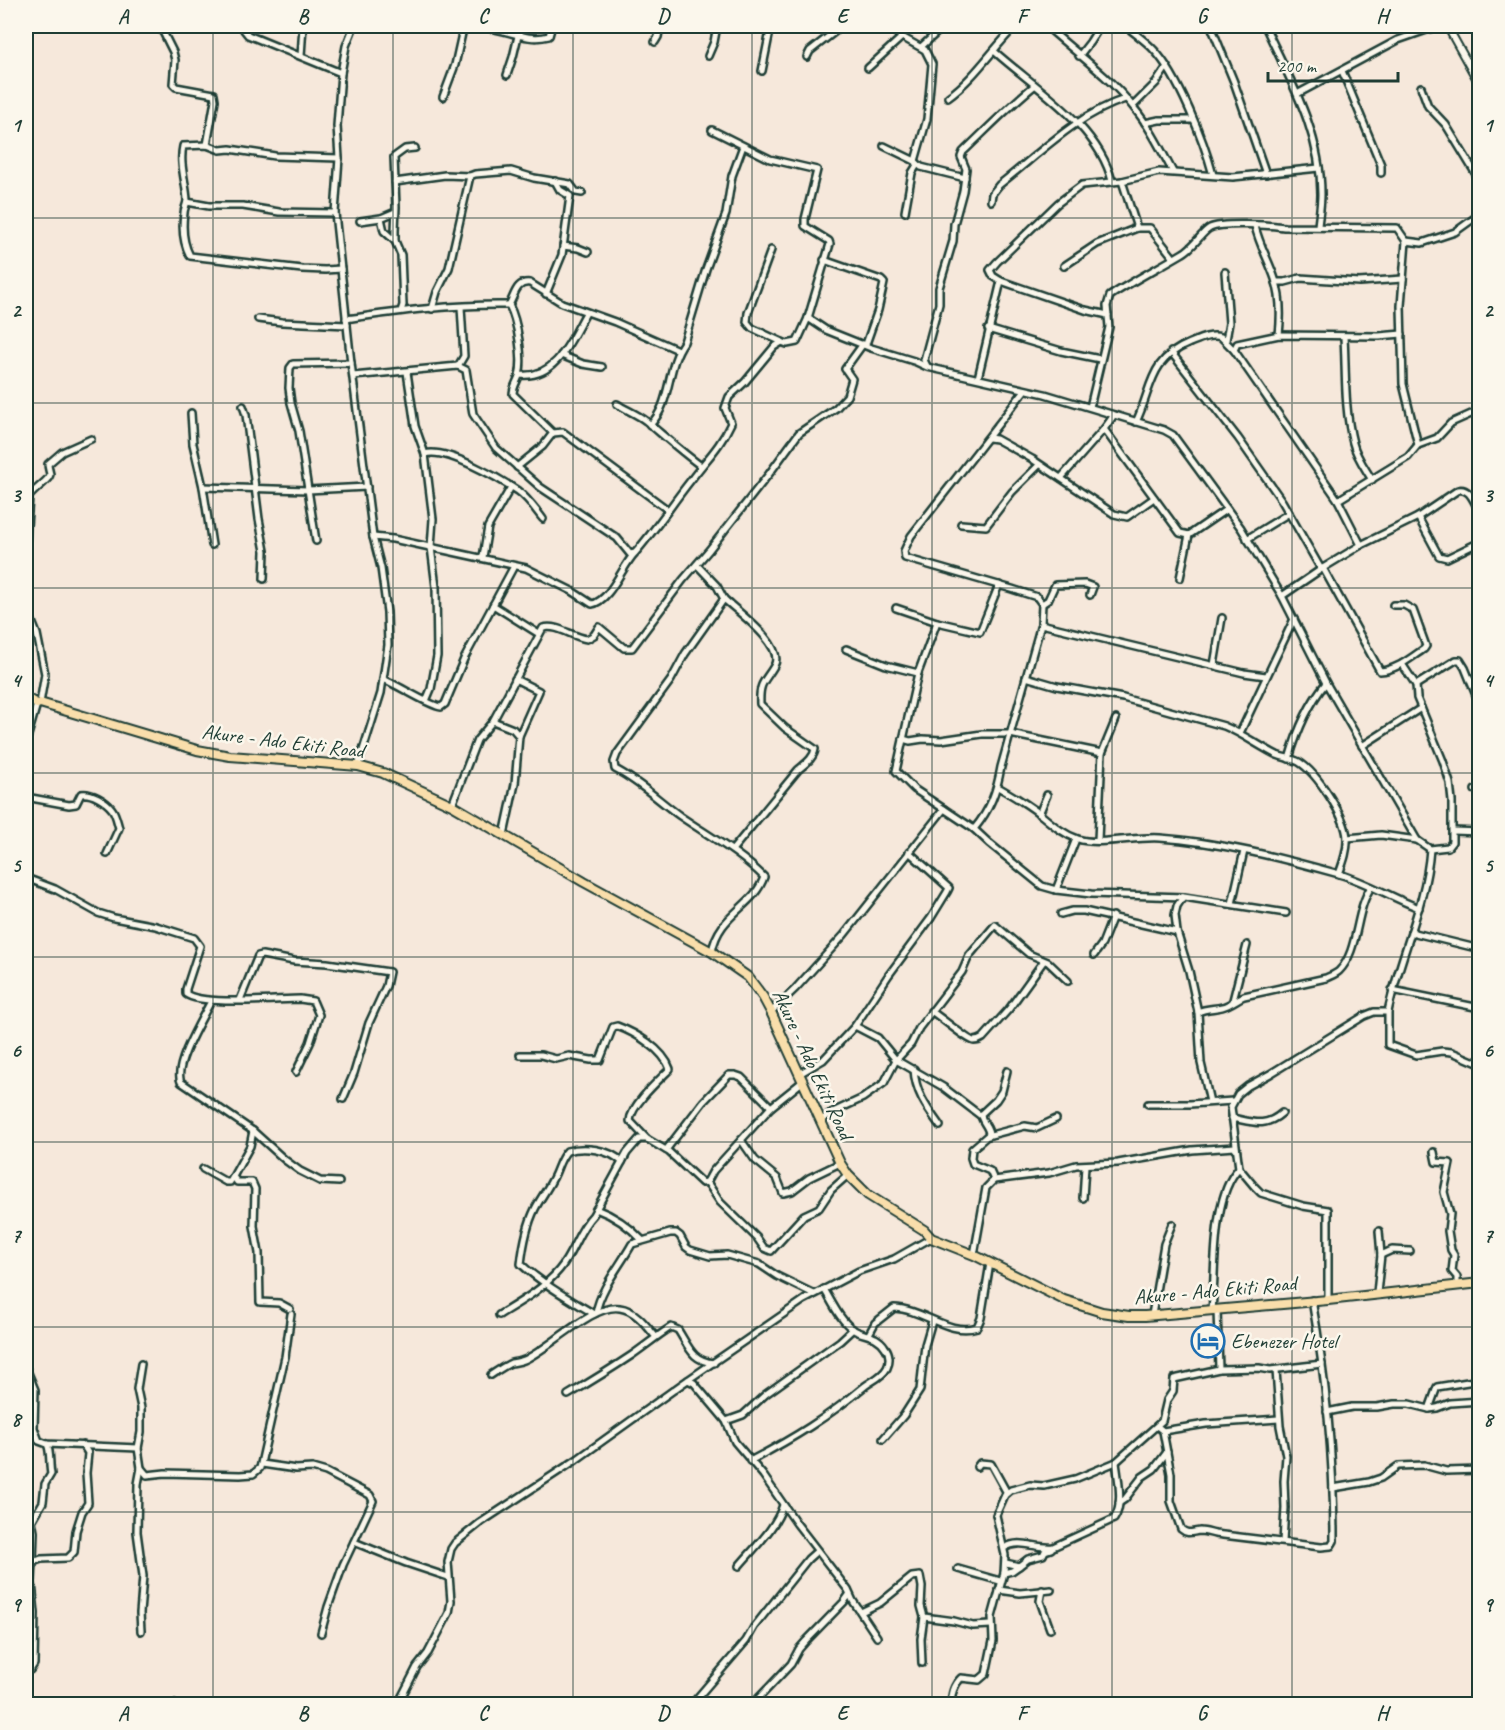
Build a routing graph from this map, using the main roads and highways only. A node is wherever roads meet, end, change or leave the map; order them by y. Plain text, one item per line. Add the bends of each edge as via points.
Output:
1 (26, 698) edge
2 (1479, 1283) edge

1 - 2 main road, Akure - Ado Ekiti Road via 198,750 357,766 383,773 452,805 712,952 748,977 763,997 840,1163 868,1195 931,1238 1056,1296 1102,1312 1129,1316

